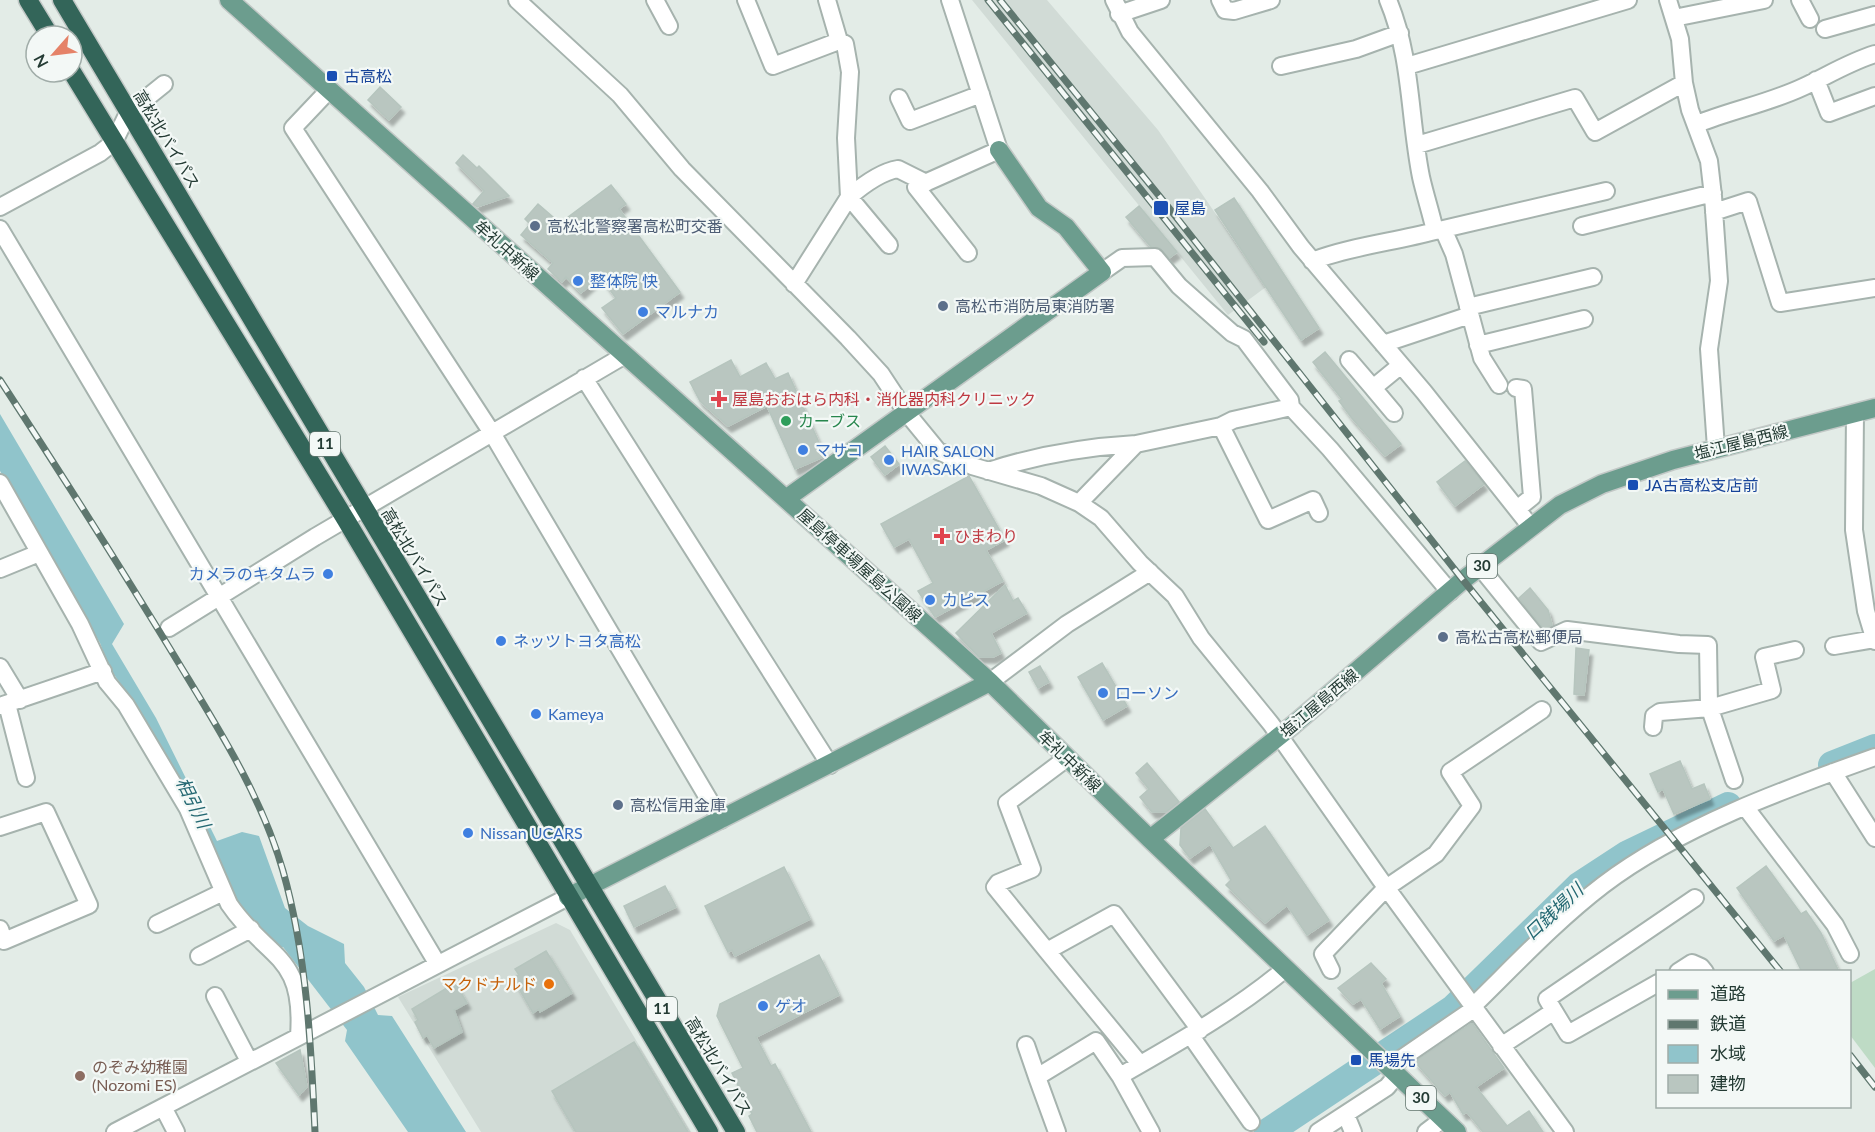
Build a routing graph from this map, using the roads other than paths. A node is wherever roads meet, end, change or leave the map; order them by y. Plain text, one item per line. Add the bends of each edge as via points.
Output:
1 (28, 0) edge
2 (62, 0) edge
3 (229, 0) edge
4 (517, 0) edge
5 (655, 0) edge
6 (746, 0) edge
7 (827, 0) edge
8 (950, 0) edge
9 (1161, 0) edge
10 (1221, 0) edge
11 (1271, 0) edge
12 (1388, 0) edge
13 (1628, 0) edge
14 (1668, 0) edge
15 (1758, 0) edge
16 (1800, 0) edge
17 (1117, 7) edge
18 (1875, 15) edge
19 (1674, 18) junction
20 (1810, 19) dead end
21 (43, 24) edge
22 (669, 26) dead end
23 (1826, 29) dead end
24 (1401, 33) junction
25 (839, 40) junction
26 (1875, 54) edge
27 (1281, 66) dead end
28 (1407, 66) junction
29 (1816, 80) junction
30 (1684, 83) junction
31 (79, 84) edge
32 (164, 84) dead end
33 (328, 90) junction
34 (981, 94) junction
35 (1875, 96) edge
36 (899, 98) dead end
37 (128, 113) junction
38 (1697, 124) junction
39 (114, 142) junction
40 (1417, 145) junction
41 (999, 150) junction
42 (926, 183) junction
43 (1606, 191) dead end
44 (1713, 194) junction
45 (849, 197) junction
46 (0, 207) edge
47 (1714, 212) junction
48 (1582, 226) dead end
49 (0, 229) edge
50 (1439, 230) junction
51 (888, 244) dead end
52 (968, 253) dead end
53 (1312, 261) junction
54 (1102, 272) junction
55 (1593, 277) dead end
56 (794, 284) junction
57 (1875, 288) edge
58 (1469, 311) junction
59 (1584, 319) dead end
60 (1383, 344) junction
61 (1478, 345) junction
62 (625, 355) junction
63 (1349, 360) dead end
64 (1401, 365) junction
65 (584, 378) junction
66 (1373, 388) junction
67 (1291, 407) junction
68 (1875, 408) edge
69 (906, 411) junction
70 (1394, 413) dead end
71 (1855, 413) junction
72 (1221, 426) junction
73 (492, 433) junction
74 (1136, 444) junction
75 (1716, 448) junction
76 (988, 471) junction
77 (0, 483) edge
78 (787, 498) junction
79 (1079, 502) junction
80 (1517, 509) junction
81 (364, 510) junction
82 (1319, 513) dead end
83 (346, 520) junction
84 (1531, 527) junction
85 (39, 553) junction
86 (1480, 567) junction
87 (0, 569) edge
88 (1150, 572) junction
89 (1868, 574) edge
90 (1450, 592) junction
91 (219, 597) junction
92 (169, 628) dead end
93 (1875, 640) edge
94 (1834, 646) dead end
95 (1795, 650) dead end
96 (0, 667) edge
97 (103, 671) junction
98 (990, 682) junction
99 (9, 704) edge
100 (1710, 708) junction
101 (1542, 710) dead end
102 (1653, 727) dead end
103 (1280, 736) junction
104 (1875, 757) edge
105 (1067, 758) junction
106 (830, 765) junction
107 (1833, 772) junction
108 (26, 778) dead end
109 (1734, 780) dead end
110 (1746, 808) junction
111 (721, 820) junction
112 (0, 827) edge
113 (1875, 838) edge
114 (1150, 839) junction
115 (589, 886) junction
116 (1386, 888) junction
117 (224, 892) junction
118 (568, 897) junction
119 (1695, 898) dead end
120 (158, 924) dead end
121 (0, 929) edge
122 (251, 929) junction
123 (1047, 951) junction
124 (1850, 954) dead end
125 (200, 956) dead end
126 (437, 963) junction
127 (1286, 969) junction
128 (1331, 970) dead end
129 (1680, 970) edge
130 (1703, 970) edge
131 (1656, 984) edge
132 (215, 996) dead end
133 (1473, 1006) junction
134 (1554, 1011) junction
135 (1112, 1030) junction
136 (1195, 1033) junction
137 (298, 1036) junction
138 (1096, 1041) junction
139 (1026, 1045) dead end
140 (1501, 1046) junction
141 (249, 1061) junction
142 (1140, 1064) junction
143 (1390, 1069) junction
144 (1120, 1076) junction
145 (1037, 1077) junction
146 (164, 1107) junction
147 (1346, 1115) junction
148 (1443, 1119) junction
149 (1251, 1122) dead end
150 (115, 1132) edge
151 (176, 1132) edge
152 (709, 1132) edge
153 (736, 1132) edge
154 (1057, 1132) edge
155 (1151, 1132) edge
156 (1318, 1132) edge
157 (1353, 1132) edge
158 (1426, 1132) edge
159 (1457, 1132) edge
160 (1565, 1132) edge

1 - 21 highway
2 - 37 highway, 高松北バイパス / 11
3 - 33 main road, 牟礼中新線
4 - 56 street via 620,95 682,169
5 - 22 street
6 - 25 street via 773,66
7 - 25 street
8 - 34 street
9 - 17 street
10 - 11 street via 1225,10 1234,11
12 - 24 street
13 - 28 street
14 - 19 street
15 - 19 street
16 - 20 street
17 - 53 street via 1130,32
18 - 23 street
19 - 30 street
24 - 27 street via 1356,49
24 - 28 street
25 - 45 street via 845,44 850,72 846,138
26 - 29 street
28 - 40 street
29 - 35 street via 1829,113
29 - 38 street
30 - 38 street
30 - 40 street via 1595,132 1575,98
31 - 39 highway, 11
32 - 37 street
33 - 62 main road, 牟礼中新線
33 - 73 street via 293,128
34 - 36 street via 910,121
34 - 41 street
37 - 39 street
37 - 81 highway, 高松北バイパス / 11
38 - 44 street via 1709,160
39 - 46 street via 51,182
39 - 83 highway, 11
40 - 50 street via 1421,176
41 - 42 street
41 - 54 main road via 1040,208 1066,227
42 - 45 street via 898,169 891,170
42 - 52 street via 916,187
43 - 50 street
44 - 47 street
44 - 48 street
45 - 51 street
45 - 56 street
47 - 57 street via 1748,201 1780,303
47 - 75 street via 1719,281 1709,349
49 - 91 street
50 - 53 street via 1343,250
50 - 58 street via 1454,254
53 - 60 street
54 - 67 street via 1122,258 1155,258 1179,286 1244,339 1290,400
54 - 69 main road, 屋島停車場屋島公園線
55 - 58 street
56 - 69 street via 881,374
58 - 60 street
58 - 61 street
59 - 61 street
60 - 64 street
61 - 80 street via 1482,358 1507,387 1523,389 1532,497
62 - 65 street
62 - 78 main road, 牟礼中新線
63 - 66 street
64 - 66 street
64 - 80 street
65 - 73 street
65 - 106 street
66 - 70 street
67 - 72 street
67 - 90 street
68 - 71 main road, 塩江屋島西線 / 30
69 - 76 street via 938,452
69 - 78 main road, 屋島停車場屋島公園線
71 - 75 main road, 塩江屋島西線 / 30
71 - 89 street via 1854,530
72 - 74 street
72 - 82 street via 1268,520 1313,500
73 - 81 street
73 - 111 street
74 - 76 street via 1027,458
74 - 79 street
75 - 84 main road, 塩江屋島西線 / 30 via 1602,484
76 - 79 street
77 - 85 street
78 - 98 main road, 屋島停車場屋島公園線
79 - 88 street via 1101,518
80 - 84 street
81 - 83 street
81 - 115 highway, 高松北バイパス / 11
83 - 91 street
83 - 118 highway, 11
84 - 86 main road, 塩江屋島西線 / 30
85 - 87 street
85 - 97 street
86 - 90 main road, 塩江屋島西線 / 30
86 - 100 street via 1541,642 1567,630 1708,645
88 - 98 street via 1067,624
88 - 103 street via 1175,596 1201,638
89 - 93 street via 1866,611
90 - 103 main road, 塩江屋島西線 / 30
91 - 92 street
91 - 126 street
93 - 94 street
95 - 100 street via 1764,657 1772,690
96 - 99 street
97 - 99 street
97 - 117 street via 188,809
98 - 105 main road, 牟礼中新線
98 - 106 main road
99 - 108 street
100 - 102 street via 1660,712 1654,716
100 - 109 street
101 - 116 street via 1450,772 1472,806 1436,854
103 - 114 main road, 塩江屋島西線 / 30
103 - 116 street
104 - 107 street
105 - 114 main road, 牟礼中新線
105 - 123 street via 1007,803 1032,869 995,887
106 - 111 main road
107 - 110 street
107 - 113 street
110 - 124 street via 1835,925
110 - 133 street via 1682,835 1604,884
111 - 115 main road
112 - 121 street via 46,812 89,905 4,941
114 - 127 main road, 30
115 - 118 main road
115 - 153 highway, 高松北バイパス / 11
116 - 128 street via 1323,954
116 - 133 street
117 - 120 street
117 - 122 street via 238,917
118 - 126 street
118 - 152 highway, 11
119 - 134 street via 1547,999
122 - 125 street
122 - 137 street via 290,971 299,1002
123 - 135 street
123 - 136 street via 1114,914
126 - 137 street
127 - 136 street
127 - 143 main road, 30
129 - 130 street via 1692,963
131 - 134 street via 1568,1035
132 - 141 street
133 - 140 street
133 - 143 street
134 - 140 street
135 - 138 street
135 - 142 street
136 - 142 street
136 - 149 street
137 - 141 street
138 - 144 street
138 - 145 street
139 - 145 street
140 - 160 street
141 - 146 street
142 - 144 street
143 - 147 street via 1387,1087
143 - 148 main road, 30
144 - 155 street
145 - 154 street
146 - 150 street
146 - 151 street
147 - 156 street
147 - 157 street
148 - 158 street
148 - 159 main road, 30

